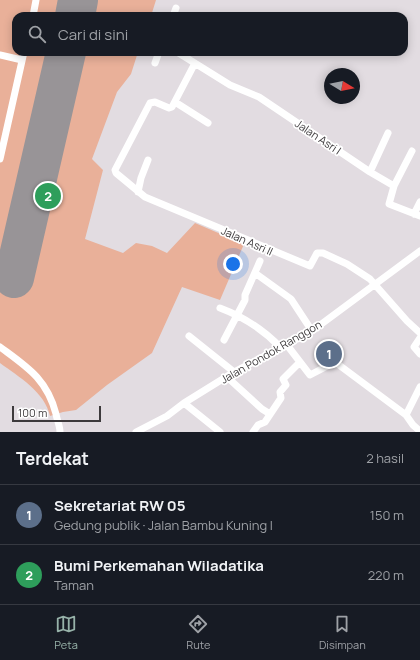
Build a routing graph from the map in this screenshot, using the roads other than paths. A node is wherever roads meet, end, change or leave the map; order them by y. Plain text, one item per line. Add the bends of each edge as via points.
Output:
1 (36, 0) edge
2 (176, 8) dead end
3 (34, 12) edge
4 (174, 12) edge
5 (0, 55) edge
6 (23, 56) edge
7 (158, 56) edge
8 (184, 56) edge
9 (22, 60) junction
10 (155, 63) dead end
11 (195, 63) junction
12 (175, 102) junction
13 (208, 123) dead end
14 (388, 132) dead end
15 (412, 151) dead end
16 (0, 159) edge
17 (148, 160) dead end
18 (370, 172) junction
19 (394, 186) junction
20 (138, 192) junction
21 (420, 202) edge
22 (417, 215) edge
23 (419, 254) edge
24 (260, 261) dead end
25 (255, 272) junction
26 (376, 284) junction
27 (220, 308) dead end
28 (236, 314) junction
29 (312, 331) junction
30 (420, 333) edge
31 (189, 336) dead end
32 (420, 338) edge
33 (224, 340) dead end
34 (284, 346) junction
35 (0, 347) edge
36 (420, 354) edge
37 (420, 358) edge
38 (420, 361) edge
39 (300, 362) junction
40 (234, 372) junction
41 (227, 377) junction
42 (420, 387) edge
43 (184, 403) junction
44 (270, 414) junction
45 (406, 415) junction
46 (420, 431) edge
47 (60, 432) edge
48 (136, 432) edge
49 (220, 432) edge
50 (253, 432) edge

1 - 3 street
2 - 4 street
5 - 9 street
6 - 9 street
7 - 10 street
8 - 11 street, Jalan Asri I
9 - 16 street
11 - 12 street
11 - 18 street, Jalan Asri I via 230,85 260,97
12 - 13 street
12 - 20 street, Jalan Asri II via 170,108 155,102 150,103 115,172
14 - 18 street
15 - 19 street
17 - 20 street
18 - 19 street, Jalan Asri I
19 - 22 street via 389,204
20 - 26 street, Jalan Asri II via 310,266 315,254 323,253 347,264
21 - 22 street
23 - 26 street, Jalan Pondok Ranggon
24 - 25 street
25 - 28 street via 245,300
25 - 29 street via 290,299
26 - 29 street, Jalan Pondok Ranggon
26 - 30 street
27 - 28 street
28 - 33 street
28 - 34 street
29 - 34 street, Jalan Pondok Ranggon
31 - 40 street
32 - 36 street via 414,347
34 - 39 street
34 - 40 street, Jalan Pondok Ranggon
35 - 47 street via 31,370 43,383 53,403
37 - 38 street
39 - 44 street via 283,379 286,385
39 - 45 street via 310,375 335,362
40 - 41 street, Jalan Pondok Ranggon
41 - 43 street, Jalan Pondok Ranggon
41 - 44 street
42 - 45 street
43 - 48 street, Jalan Pondok Ranggon
43 - 49 street
44 - 50 street
45 - 46 street via 412,425

